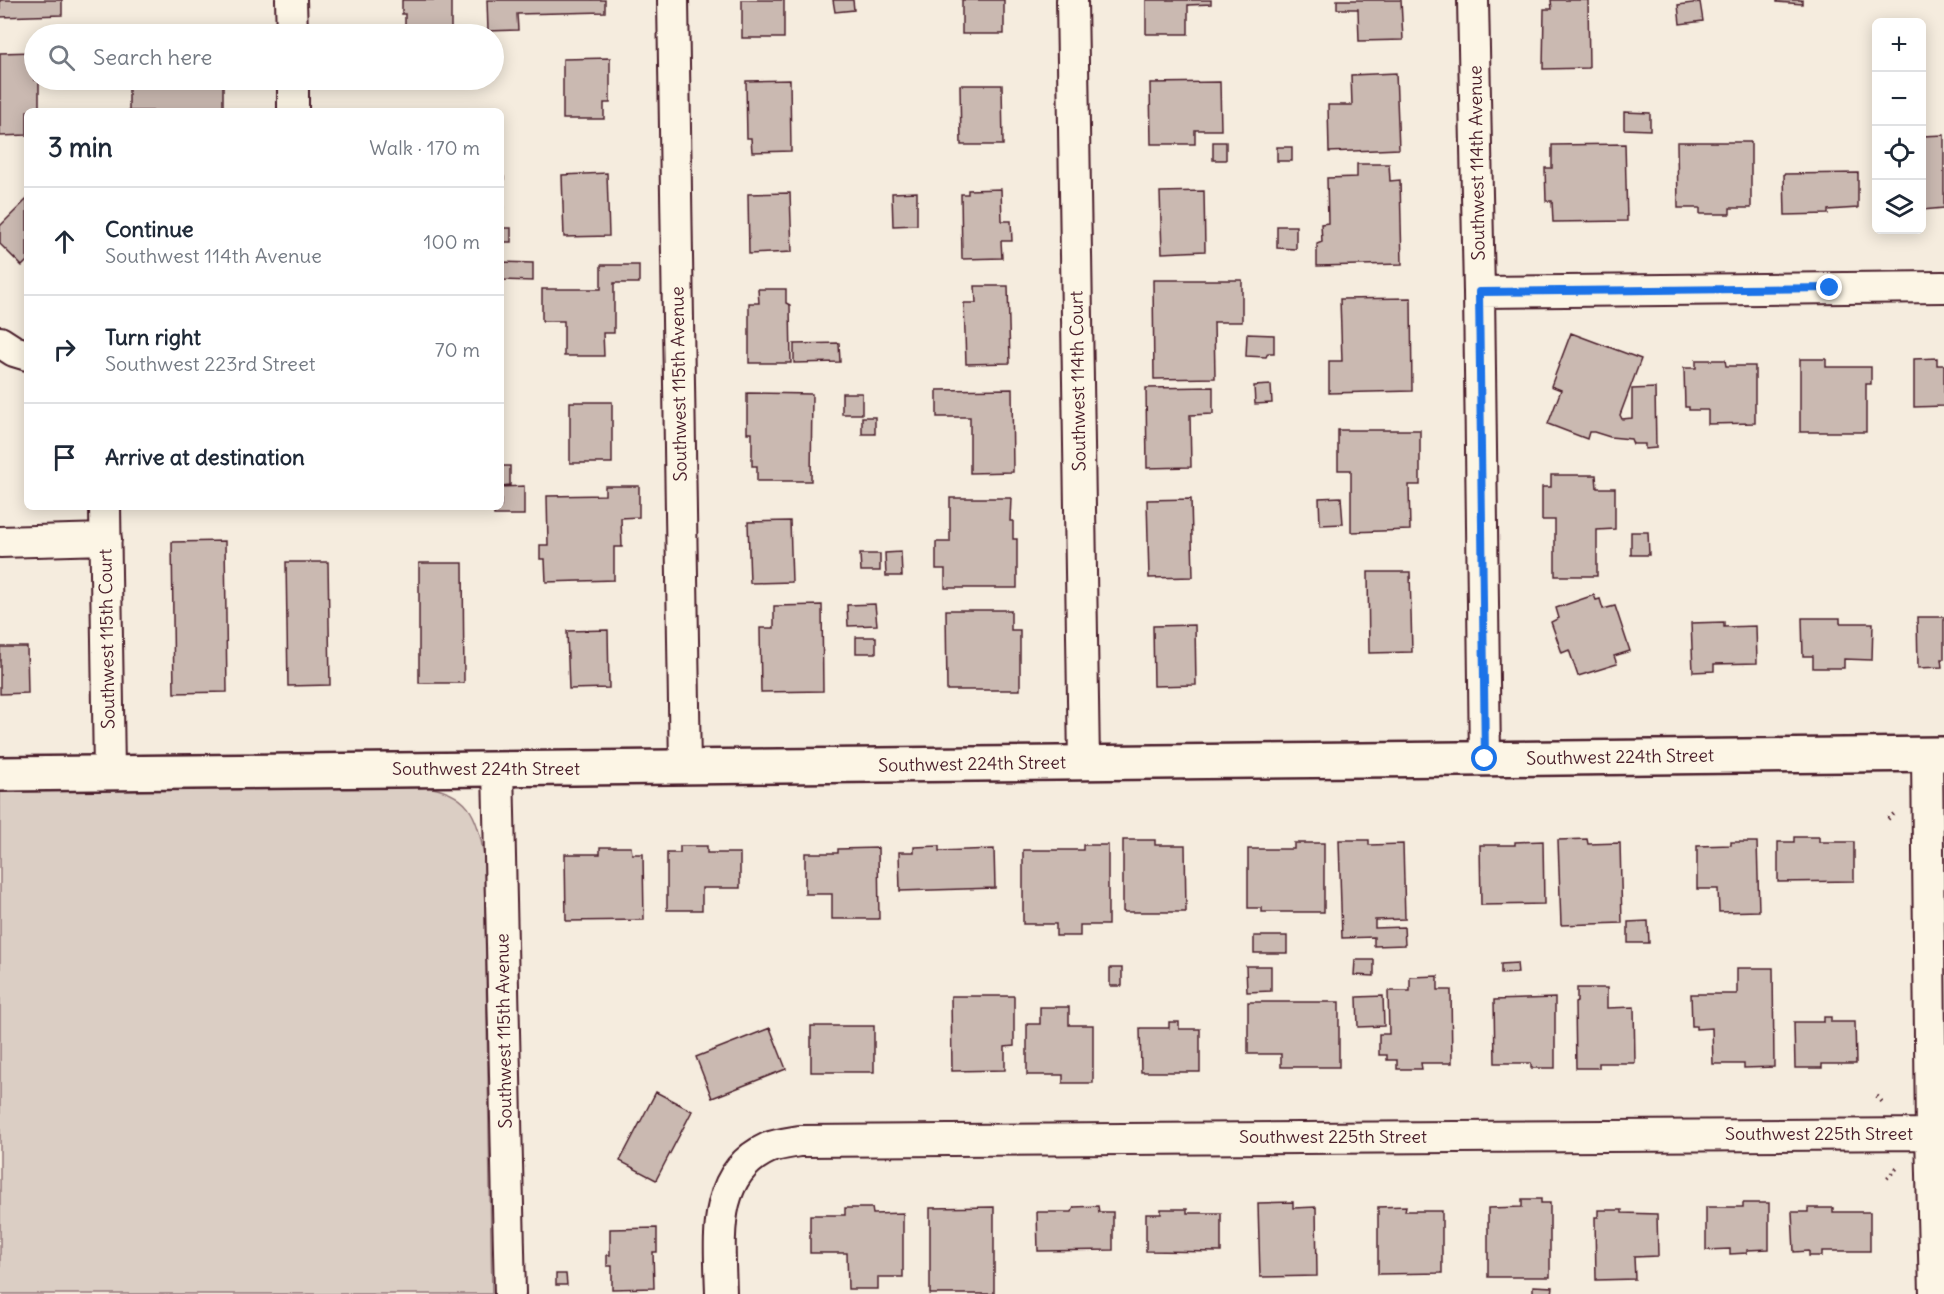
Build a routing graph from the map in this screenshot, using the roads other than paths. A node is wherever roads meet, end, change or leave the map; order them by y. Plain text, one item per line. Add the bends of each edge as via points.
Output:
1 (291, 0) edge
2 (673, 0) edge
3 (1072, 0) edge
4 (1473, 0) edge
5 (292, 24) edge
6 (293, 90) edge
7 (293, 108) edge
8 (1944, 287) edge
9 (1479, 292) junction
10 (0, 342) edge
11 (24, 354) edge
12 (105, 510) edge
13 (106, 539) junction
14 (0, 542) edge
15 (1935, 754) edge
16 (1485, 759) junction
17 (1084, 762) junction
18 (685, 768) junction
19 (498, 769) junction
20 (109, 772) junction
21 (0, 774) edge
22 (1931, 1134) junction
23 (510, 1294) edge
24 (721, 1294) edge
25 (1935, 1294) edge

1 - 5 street
2 - 18 street, Southwest 115th Avenue
3 - 17 street, Southwest 114th Court
4 - 9 street, Southwest 114th Avenue
6 - 7 street
8 - 9 street
9 - 16 street, Southwest 114th Avenue
10 - 11 street
12 - 13 street, Southwest 115th Court
13 - 14 street
13 - 20 street, Southwest 115th Court
15 - 16 street, Southwest 224th Street
15 - 22 street
16 - 17 street, Southwest 224th Street
17 - 18 street, Southwest 224th Street
18 - 19 street, Southwest 224th Street
19 - 20 street, Southwest 224th Street
19 - 23 street, Southwest 115th Avenue
20 - 21 street, Southwest 224th Street
22 - 24 street, Southwest 225th Street via 815,1140 784,1144 754,1156 732,1181 722,1211
22 - 25 street

